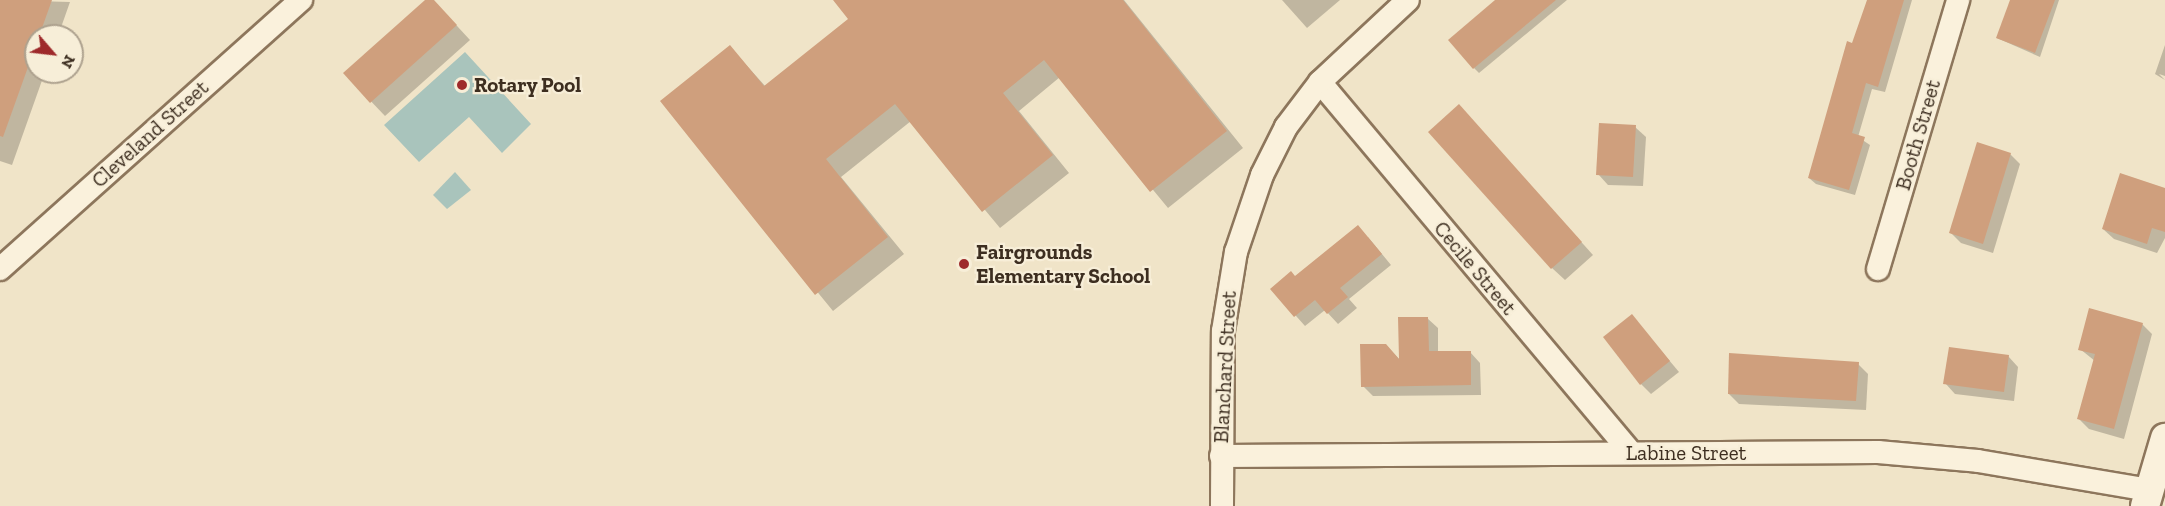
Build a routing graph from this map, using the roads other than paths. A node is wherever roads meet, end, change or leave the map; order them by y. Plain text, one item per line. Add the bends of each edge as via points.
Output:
1 (301, 0) edge
2 (1408, 0) edge
3 (1958, 0) edge
4 (1320, 82) junction
5 (0, 269) edge
6 (1878, 269) dead end
7 (2165, 438) edge
8 (1631, 453) junction
9 (1221, 456) junction
10 (2147, 498) edge
11 (1222, 506) edge

1 - 5 street, Cleveland Street
2 - 4 street, Blanchard Street
3 - 6 street, Booth Street
4 - 8 street, Cecile Street
4 - 9 street, Blanchard Street via 1279,140 1262,175 1236,252 1223,331
7 - 10 street
8 - 9 street, Labine Street
8 - 10 street, Labine Street via 1878,452 1978,461
9 - 11 street, Blanchard Street

